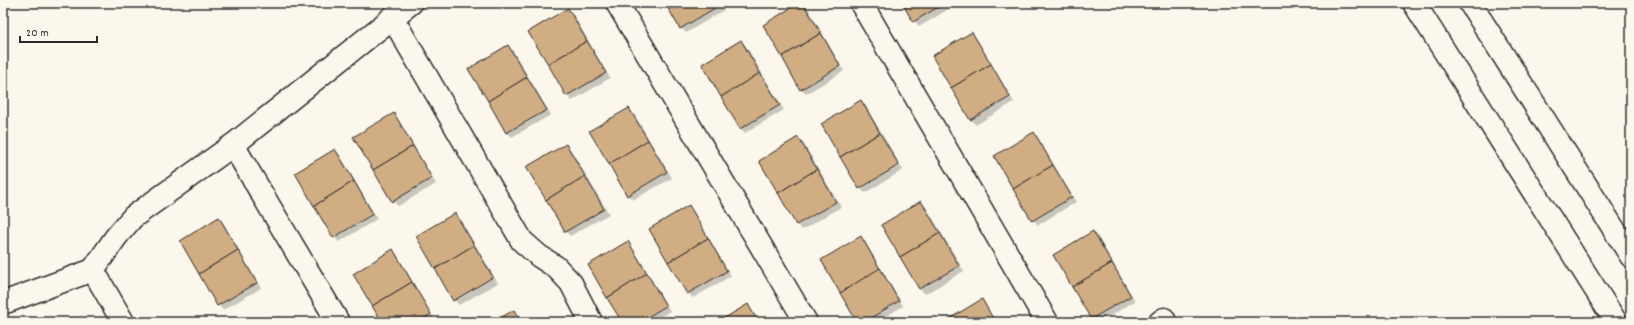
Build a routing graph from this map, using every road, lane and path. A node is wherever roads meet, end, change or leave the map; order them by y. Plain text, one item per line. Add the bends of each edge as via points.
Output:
1 (411, 3) edge
2 (617, 3) edge
3 (861, 3) edge
4 (1414, 3) edge
5 (1470, 3) edge
6 (392, 17) junction
7 (233, 145) junction
8 (1631, 256) edge
9 (93, 270) junction
10 (3, 303) edge
11 (123, 322) edge
12 (338, 322) edge
13 (591, 322) edge
14 (806, 322) edge
15 (1047, 322) edge
16 (1616, 322) edge

1 - 6 street
2 - 14 street
3 - 15 street
4 - 16 street
5 - 8 street
6 - 7 street
6 - 13 street via 522,241 556,267 571,283
7 - 9 street via 133,217
7 - 12 street
9 - 10 street
9 - 11 street

